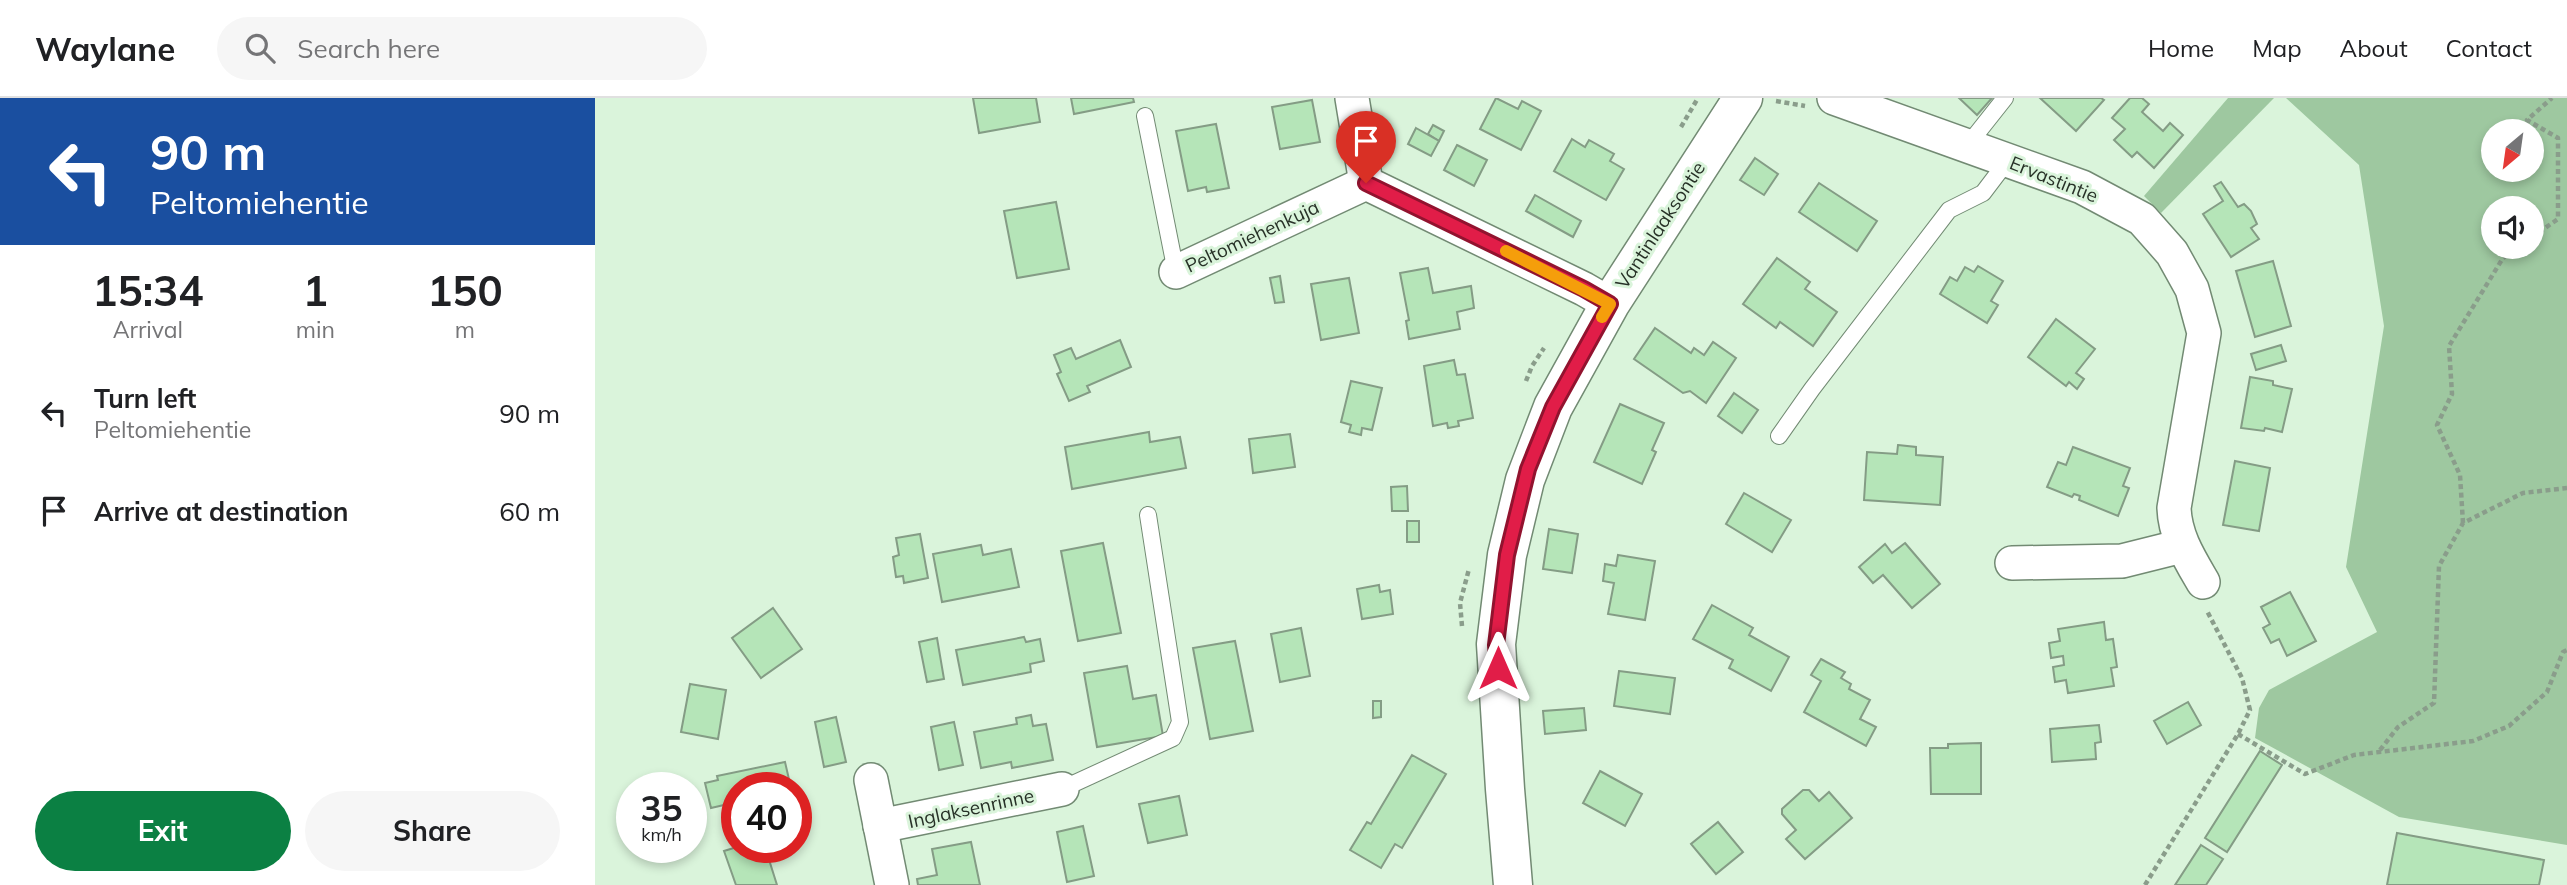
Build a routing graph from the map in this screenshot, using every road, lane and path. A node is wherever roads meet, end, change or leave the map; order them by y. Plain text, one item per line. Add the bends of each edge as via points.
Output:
1 (1352, 98) edge
2 (2005, 98) edge
3 (2552, 98) edge
4 (1739, 103) edge
5 (1825, 104) edge
6 (1145, 116) dead end
7 (1967, 146) junction
8 (2008, 160) junction
9 (1366, 183) junction
10 (2544, 229) edge
11 (2502, 259) edge
12 (1176, 272) joint
13 (1610, 304) junction
14 (1779, 436) dead end
15 (2567, 488) edge
16 (1148, 515) dead end
17 (2463, 523) junction
18 (2182, 545) junction
19 (2012, 563) dead end
20 (2203, 582) joint
21 (2567, 650) edge
22 (2238, 734) junction
23 (2379, 752) junction
24 (871, 780) dead end
25 (1062, 789) joint
26 (880, 826) junction
27 (892, 885) edge
28 (1513, 885) edge
29 (2145, 885) edge

1 - 9 street
2 - 7 lane
3 - 10 path via 2527,120 2558,138 2558,219
4 - 5 path via 1754,118 1774,101
4 - 13 street, Vantinlaaksontie
5 - 7 street, Ervastintie
6 - 12 lane
7 - 8 street, Ervastintie
8 - 14 lane via 1983,193 1949,210
8 - 18 street, Ervastintie via 2082,187 2142,219 2172,253 2192,289 2204,333 2174,508
9 - 12 street, Peltomiehenkuja
9 - 13 street
11 - 17 path via 2449,346 2452,394 2437,425 2460,475
13 - 28 street, Vantinlaaksontie via 1541,434 1507,555 1496,645
15 - 17 path via 2523,493
16 - 25 lane via 1180,722 1173,738
17 - 23 path via 2439,566 2434,703 2398,727
18 - 19 street via 2122,561
18 - 20 street, Ervastintie
20 - 22 path via 2204,606 2242,678 2251,710
21 - 23 path via 2547,692 2509,726 2473,741
22 - 23 path via 2305,774 2354,755
22 - 29 path
24 - 26 street
25 - 26 street, Inglaksenrinne
26 - 27 street

